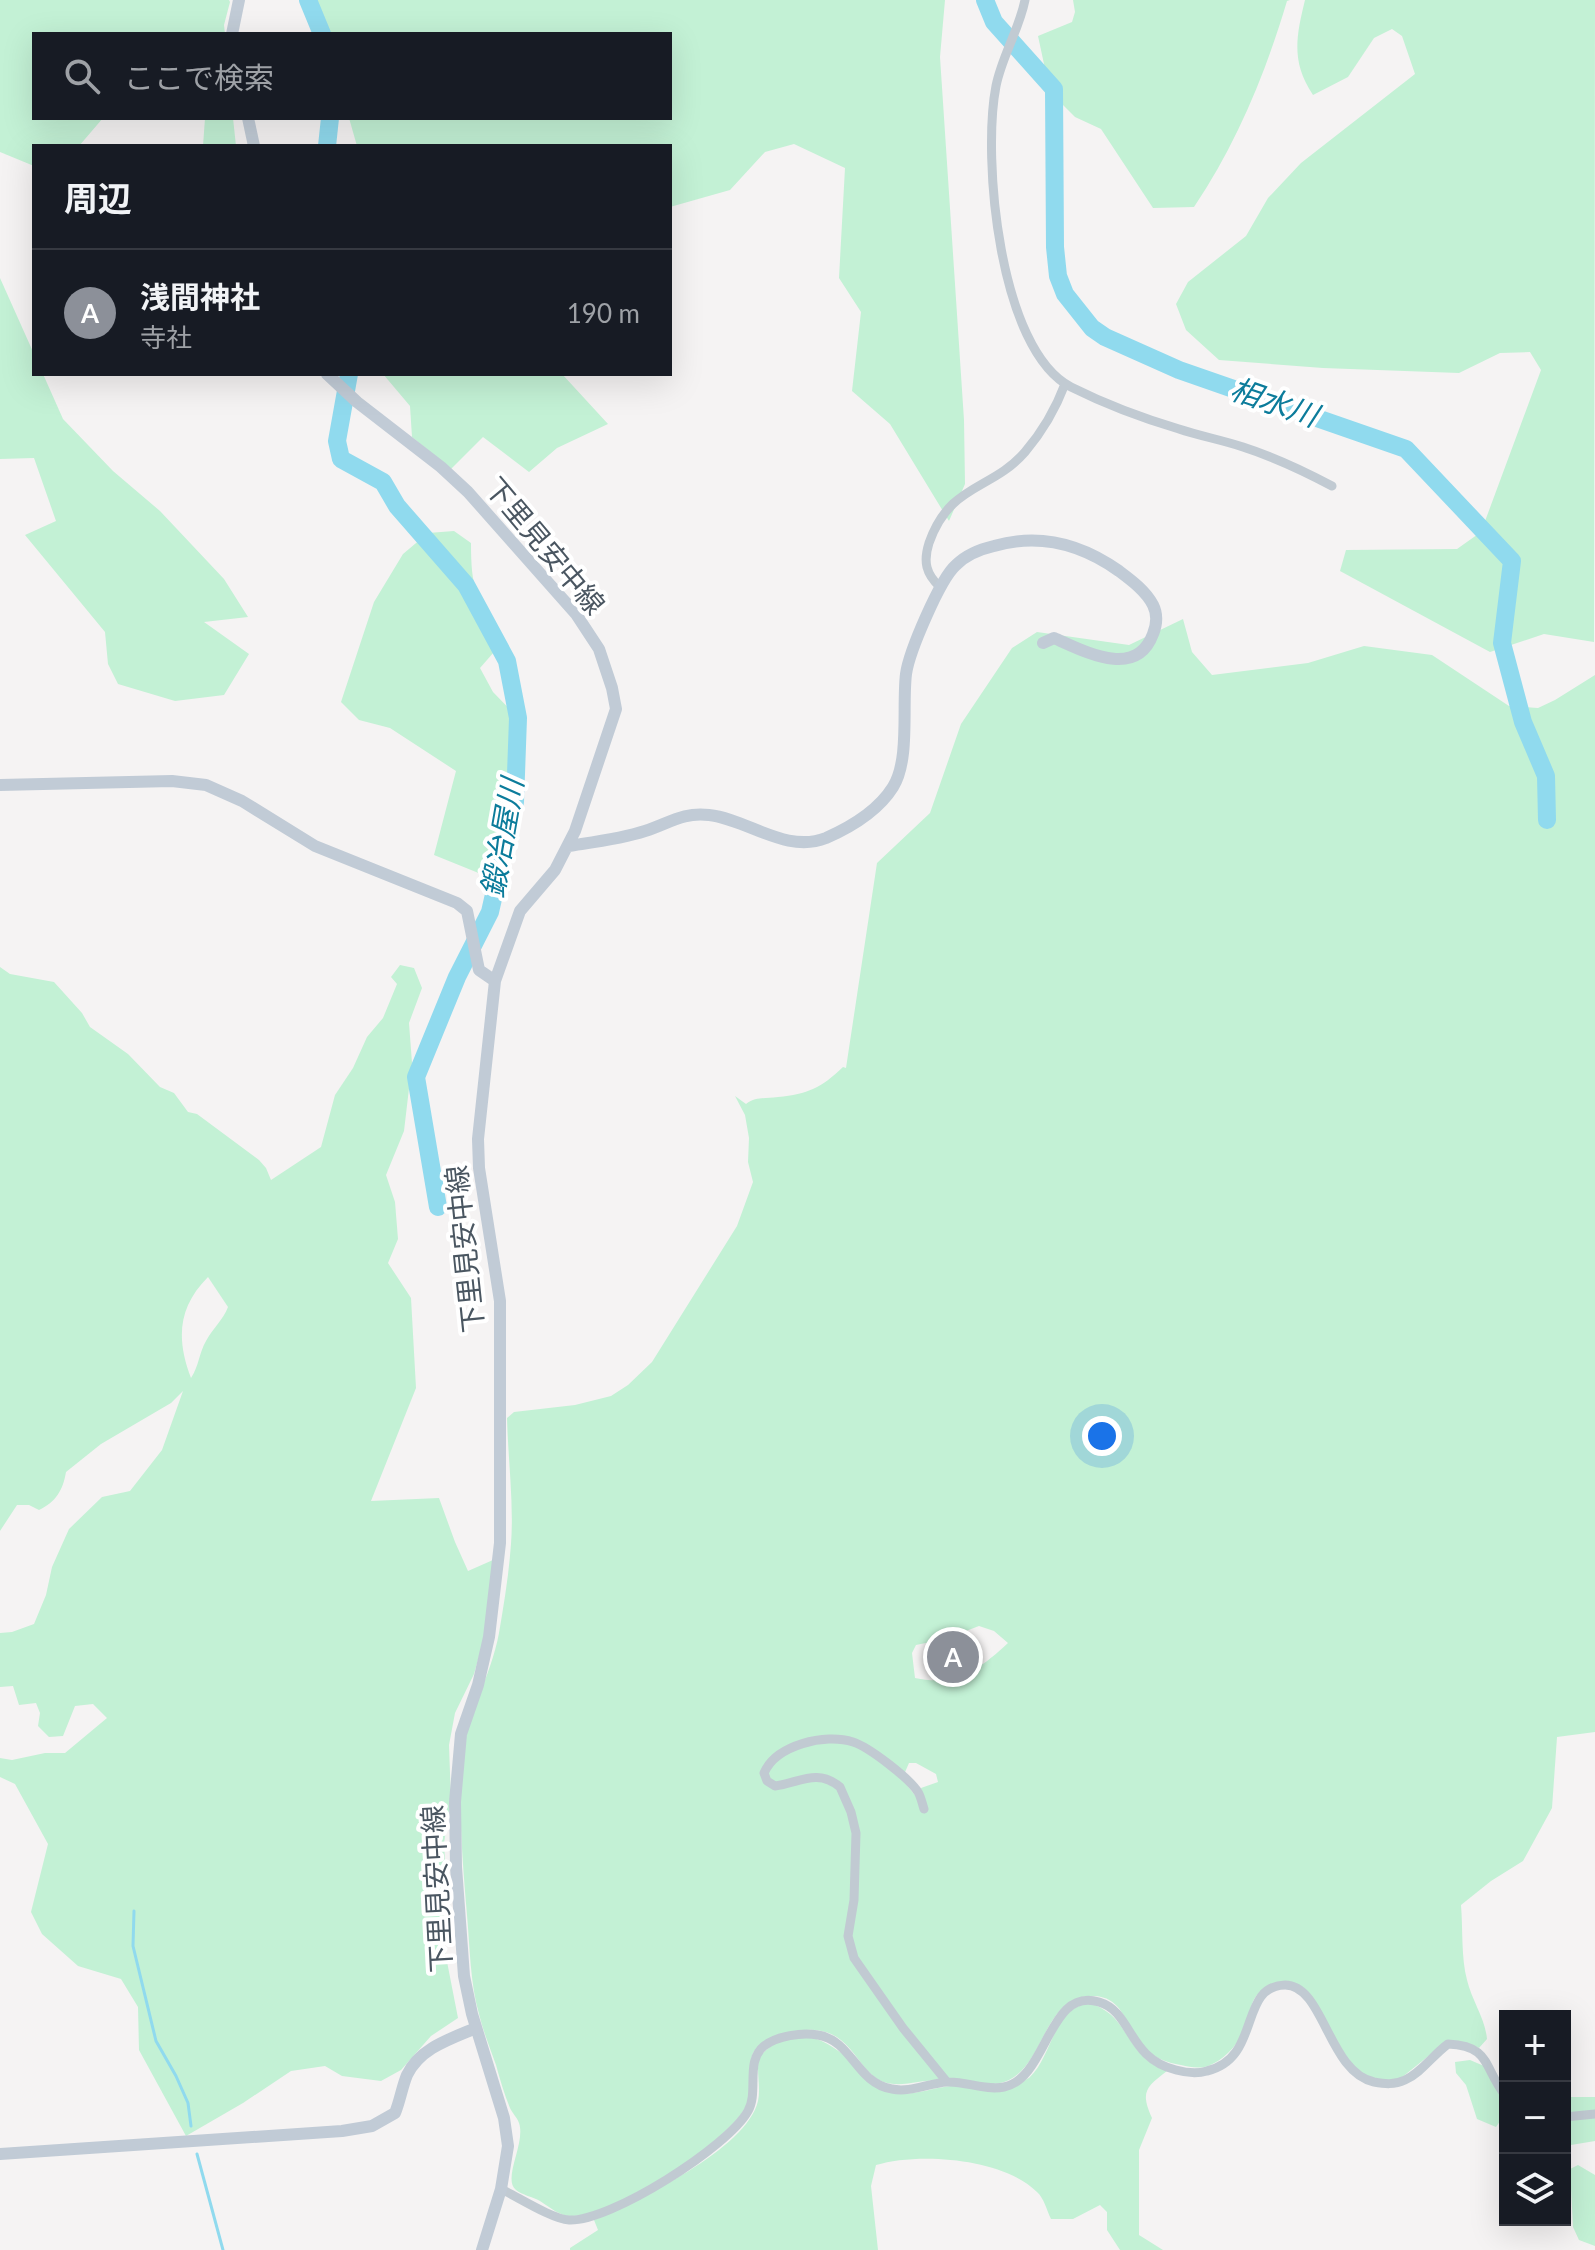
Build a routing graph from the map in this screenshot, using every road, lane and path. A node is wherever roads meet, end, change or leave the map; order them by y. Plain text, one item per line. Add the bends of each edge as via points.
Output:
1 (239, 0) edge
2 (1025, 0) edge
3 (232, 32) edge
4 (248, 120) edge
5 (254, 144) edge
6 (329, 376) edge
7 (1065, 384) junction
8 (1332, 486) dead end
9 (940, 587) junction
10 (1043, 643) dead end
11 (0, 785) edge
12 (568, 846) junction
13 (495, 981) junction
14 (924, 1809) dead end
15 (476, 2028) junction
16 (947, 2082) junction
17 (1499, 2084) edge
18 (1595, 2114) edge
19 (1571, 2116) edge
20 (0, 2154) edge
21 (501, 2189) junction
22 (482, 2250) edge

1 - 3 main road
2 - 7 street via 996,86 995,209 1008,280 1027,336
4 - 5 main road
6 - 12 main road, 下里見安中線 via 468,492 576,614 599,649 616,709
7 - 8 street via 1150,420 1243,446
7 - 9 street via 1023,454 945,511 926,551 925,568
9 - 10 main road via 963,559 989,547 1031,539 1065,543 1100,558 1133,581 1153,604 1157,622 1137,655 1098,658 1054,638
9 - 12 main road via 906,670 901,768 893,787 856,822 823,839 802,842 712,815 686,814 646,831
11 - 13 main road via 206,785 315,846 457,903 467,911 479,970
12 - 13 main road, 下里見安中線 via 520,911
13 - 15 main road, 下里見安中線 via 478,1139 500,1301 500,1543 489,1637 461,1734 455,1802 464,1976
14 - 16 street via 913,1786 851,1741 800,1744 775,1757 764,1773 775,1786 818,1777 840,1787 856,1833 848,1936 854,1958
15 - 20 main road via 417,2059 395,2113 372,2126
15 - 21 main road, 下里見安中線 via 504,2118 508,2146
16 - 17 street via 1003,2087 1015,2082 1039,2058 1047,2034 1064,2012 1089,2000 1119,2015 1139,2049 1153,2061 1181,2071 1212,2070 1239,2050 1260,1994 1281,1985 1310,1999 1338,2052 1367,2080 1391,2085 1403,2081 1448,2044 1478,2050
16 - 21 street via 893,2090 869,2078 827,2037 801,2034 778,2039 756,2056 747,2114 705,2154 640,2196 573,2220 554,2217
18 - 19 street
21 - 22 main road, 下里見安中線

